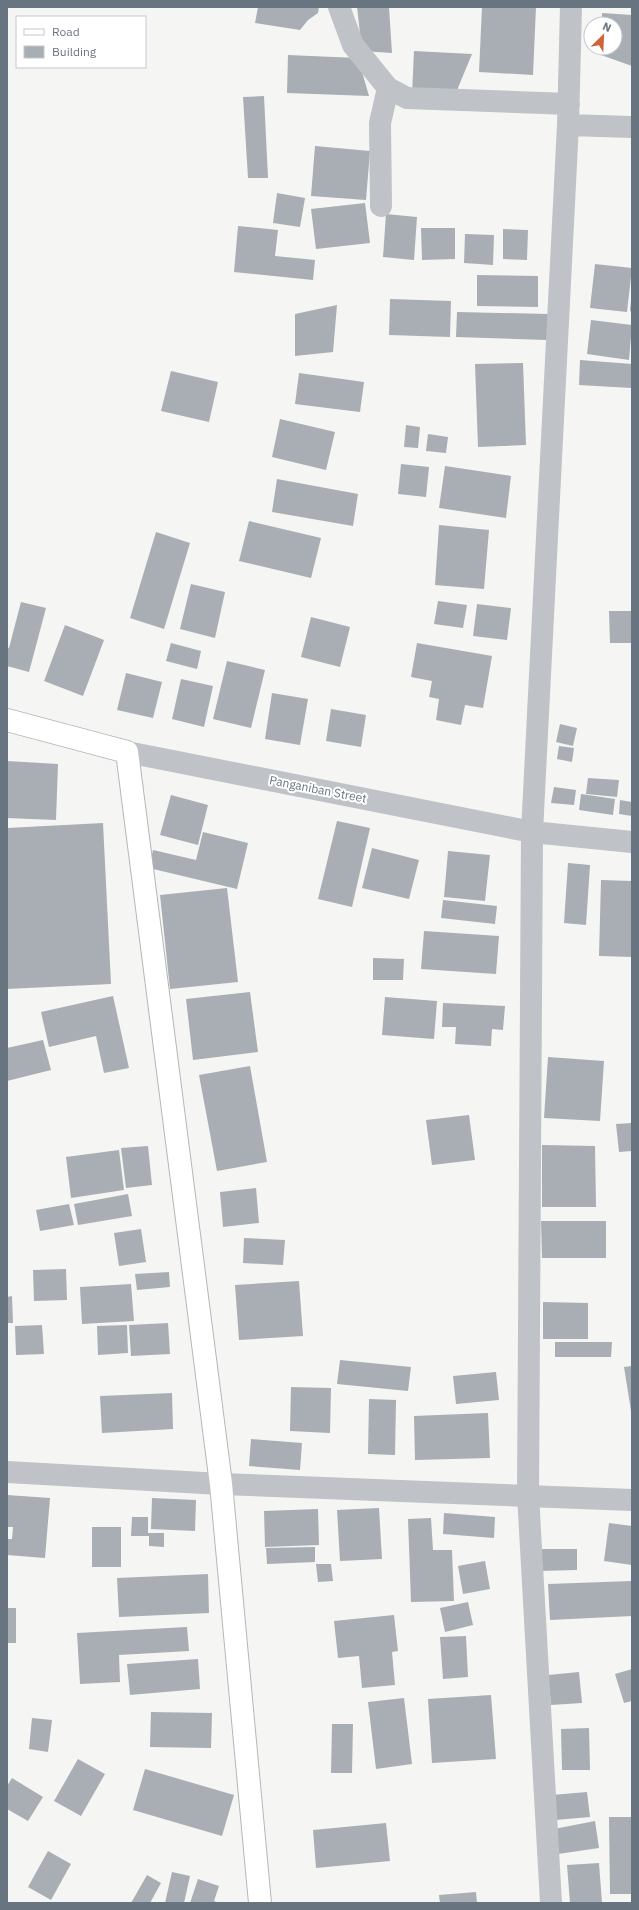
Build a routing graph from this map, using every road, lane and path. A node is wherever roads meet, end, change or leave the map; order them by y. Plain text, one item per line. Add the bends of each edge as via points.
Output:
1 (339, 7) edge
2 (571, 7) edge
3 (388, 88) junction
4 (569, 104) junction
5 (568, 125) junction
6 (632, 127) edge
7 (381, 206) dead end
8 (7, 720) edge
9 (127, 752) junction
10 (532, 832) junction
11 (632, 842) edge
12 (7, 1472) edge
13 (221, 1484) junction
14 (528, 1495) junction
15 (632, 1500) edge
16 (260, 1903) edge
17 (551, 1903) edge

1 - 3 street via 353,45
2 - 4 street
3 - 4 street via 407,98
3 - 7 street via 380,123
4 - 5 street
5 - 6 street
5 - 10 street
8 - 9 main road, Panganiban Street
9 - 10 street, Panganiban Street
9 - 13 main road
10 - 11 street, Panganiban Street
10 - 14 street
12 - 13 street
13 - 14 street
13 - 16 main road
14 - 15 street
14 - 17 street

